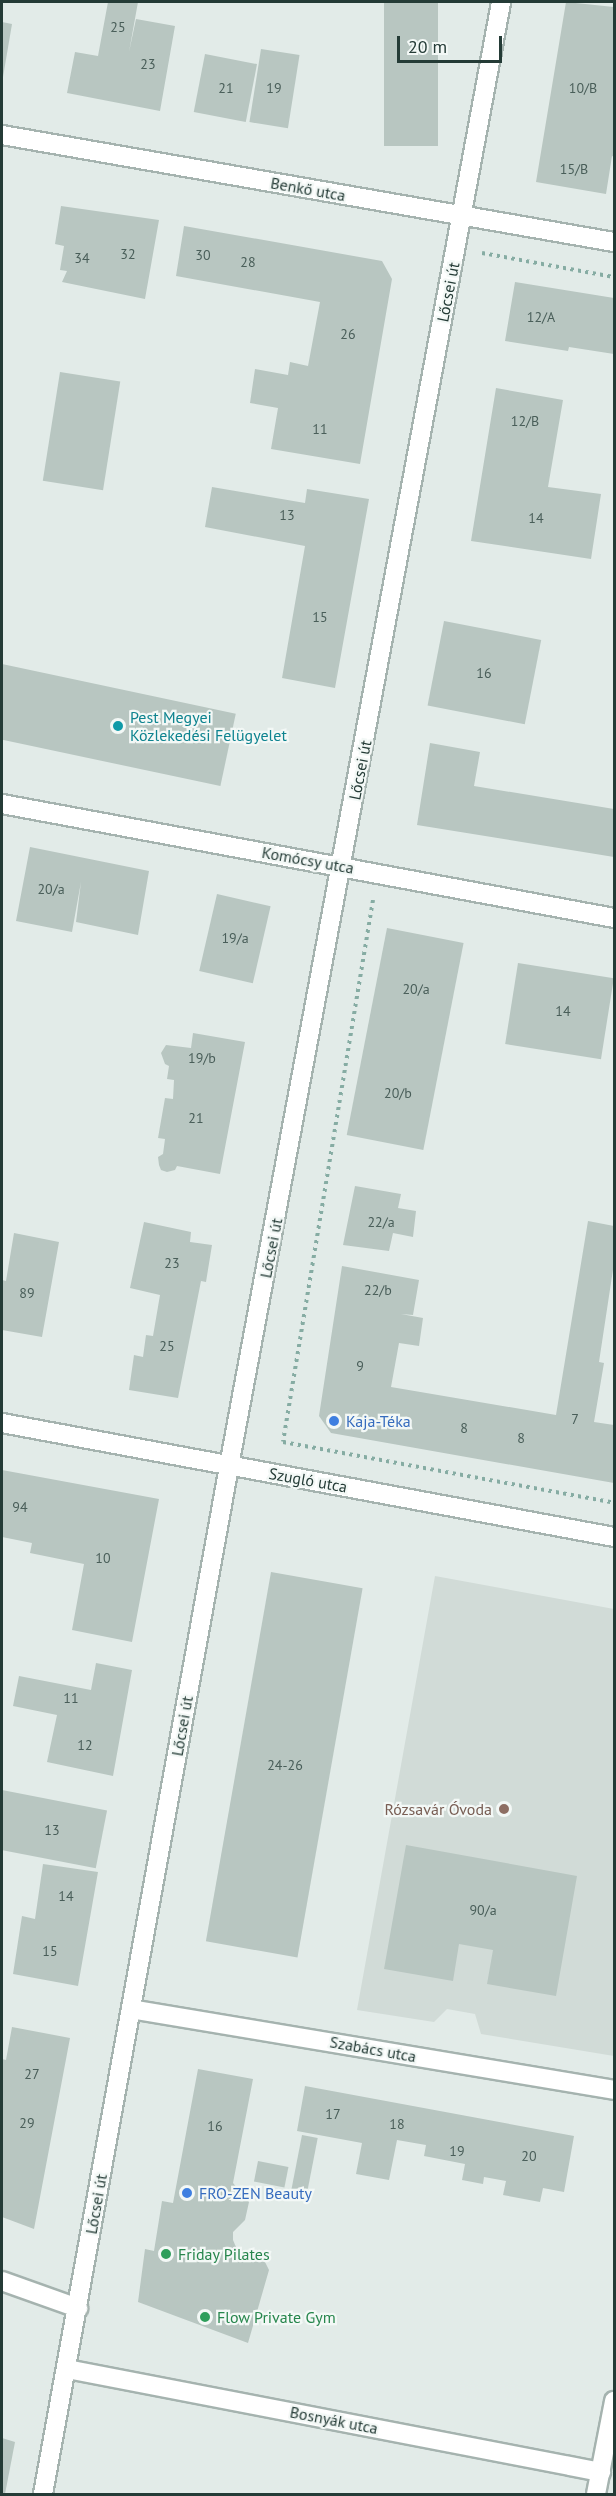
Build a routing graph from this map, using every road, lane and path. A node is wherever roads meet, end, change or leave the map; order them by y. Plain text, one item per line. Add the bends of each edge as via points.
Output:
1 (501, 2) edge
2 (2, 135) edge
3 (462, 216) junction
4 (615, 242) edge
5 (477, 252) dead end
6 (615, 277) edge
7 (2, 804) edge
8 (342, 866) junction
9 (375, 892) dead end
10 (615, 918) edge
11 (2, 1423) edge
12 (229, 1466) junction
13 (615, 1503) edge
14 (615, 1536) edge
15 (131, 2009) junction
16 (615, 2090) edge
17 (2, 2281) edge
18 (78, 2308) junction
19 (67, 2369) junction
20 (615, 2401) edge
21 (601, 2472) junction
22 (43, 2494) edge
23 (596, 2494) edge

1 - 3 street, Lőcsei út
2 - 3 street, Benkő utca
3 - 4 street, Benkő utca
3 - 8 street, Lőcsei út
5 - 6 path
7 - 8 street, Komócsy utca
8 - 10 street, Komócsy utca
8 - 12 street, Lőcsei út
9 - 13 path via 283,1443
11 - 12 street, Szugló utca
12 - 14 street, Szugló utca
12 - 15 street, Lőcsei út
15 - 16 street, Szabács utca
15 - 18 street, Lőcsei út
17 - 18 street
18 - 19 street, Lőcsei út
19 - 21 street, Bosnyák utca
19 - 22 street, Lőcsei út
20 - 21 street
21 - 23 street

